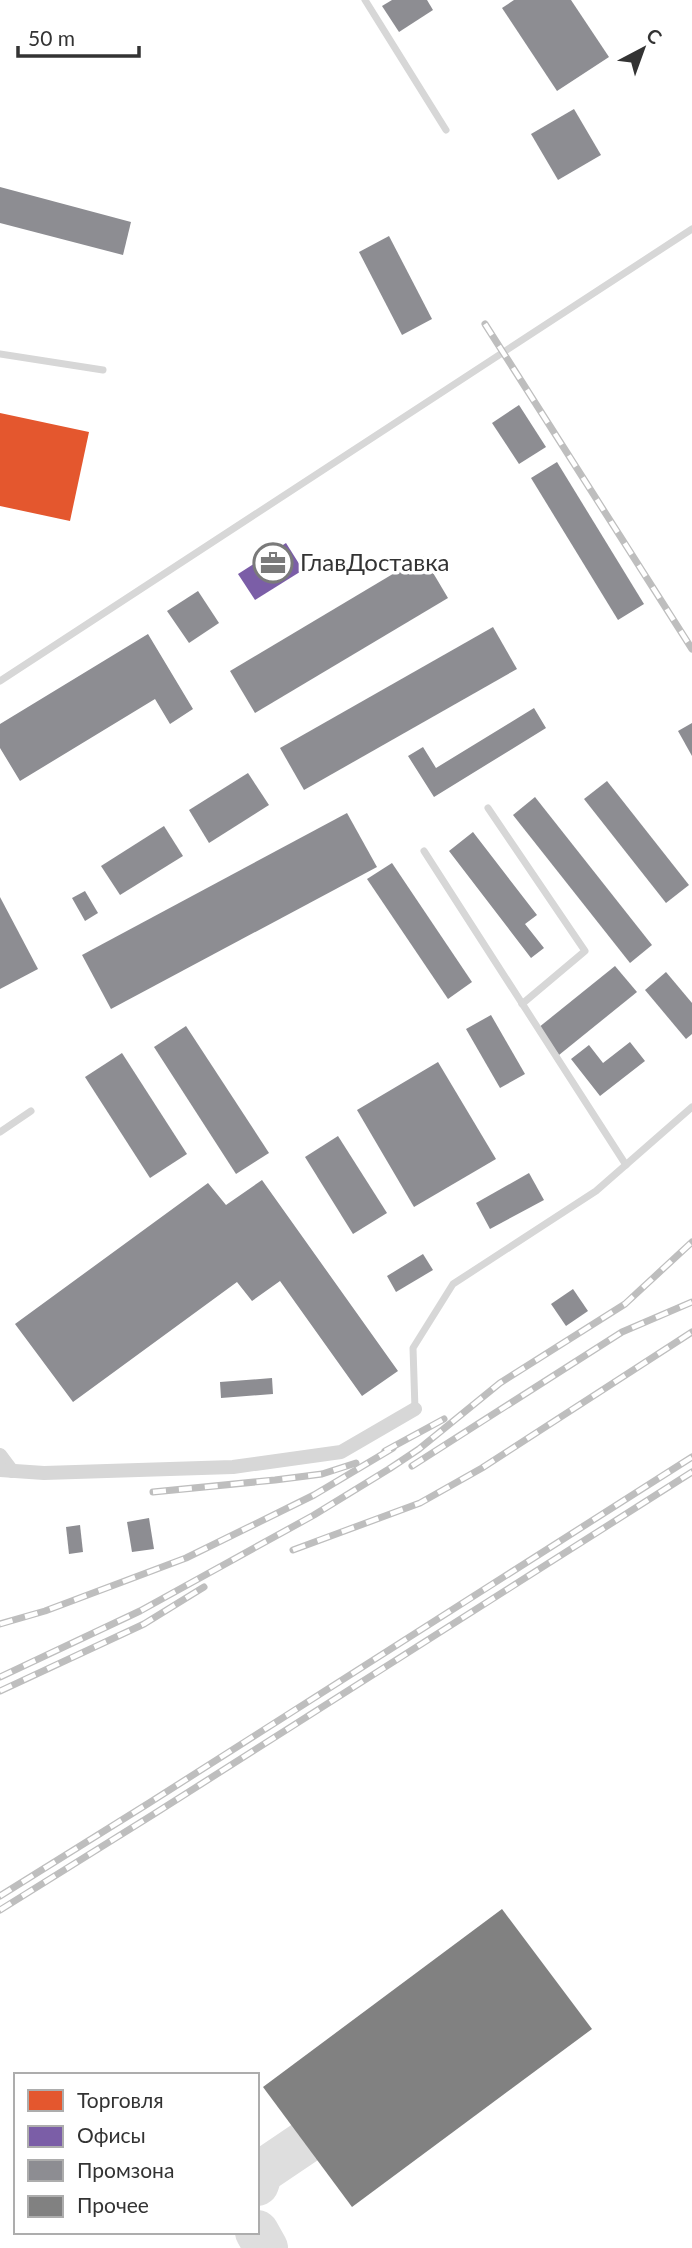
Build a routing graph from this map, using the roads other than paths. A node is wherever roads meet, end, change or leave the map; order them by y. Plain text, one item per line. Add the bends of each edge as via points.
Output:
1 (366, 0) edge
2 (446, 130) dead end
3 (692, 229) edge
4 (0, 354) edge
5 (103, 370) dead end
6 (0, 681) edge
7 (488, 808) dead end
8 (424, 850) dead end
9 (522, 1004) junction
10 (692, 1107) edge
11 (31, 1111) dead end
12 (0, 1132) edge
13 (626, 1166) junction
14 (415, 1409) joint
15 (0, 1455) edge
16 (6, 1471) edge

1 - 2 lane
3 - 6 lane
4 - 5 lane
7 - 9 lane via 585,951
8 - 9 lane
9 - 13 lane
10 - 13 lane
11 - 12 lane
13 - 14 lane via 596,1191 453,1284 413,1348
14 - 16 street via 341,1452 233,1467
15 - 16 street

